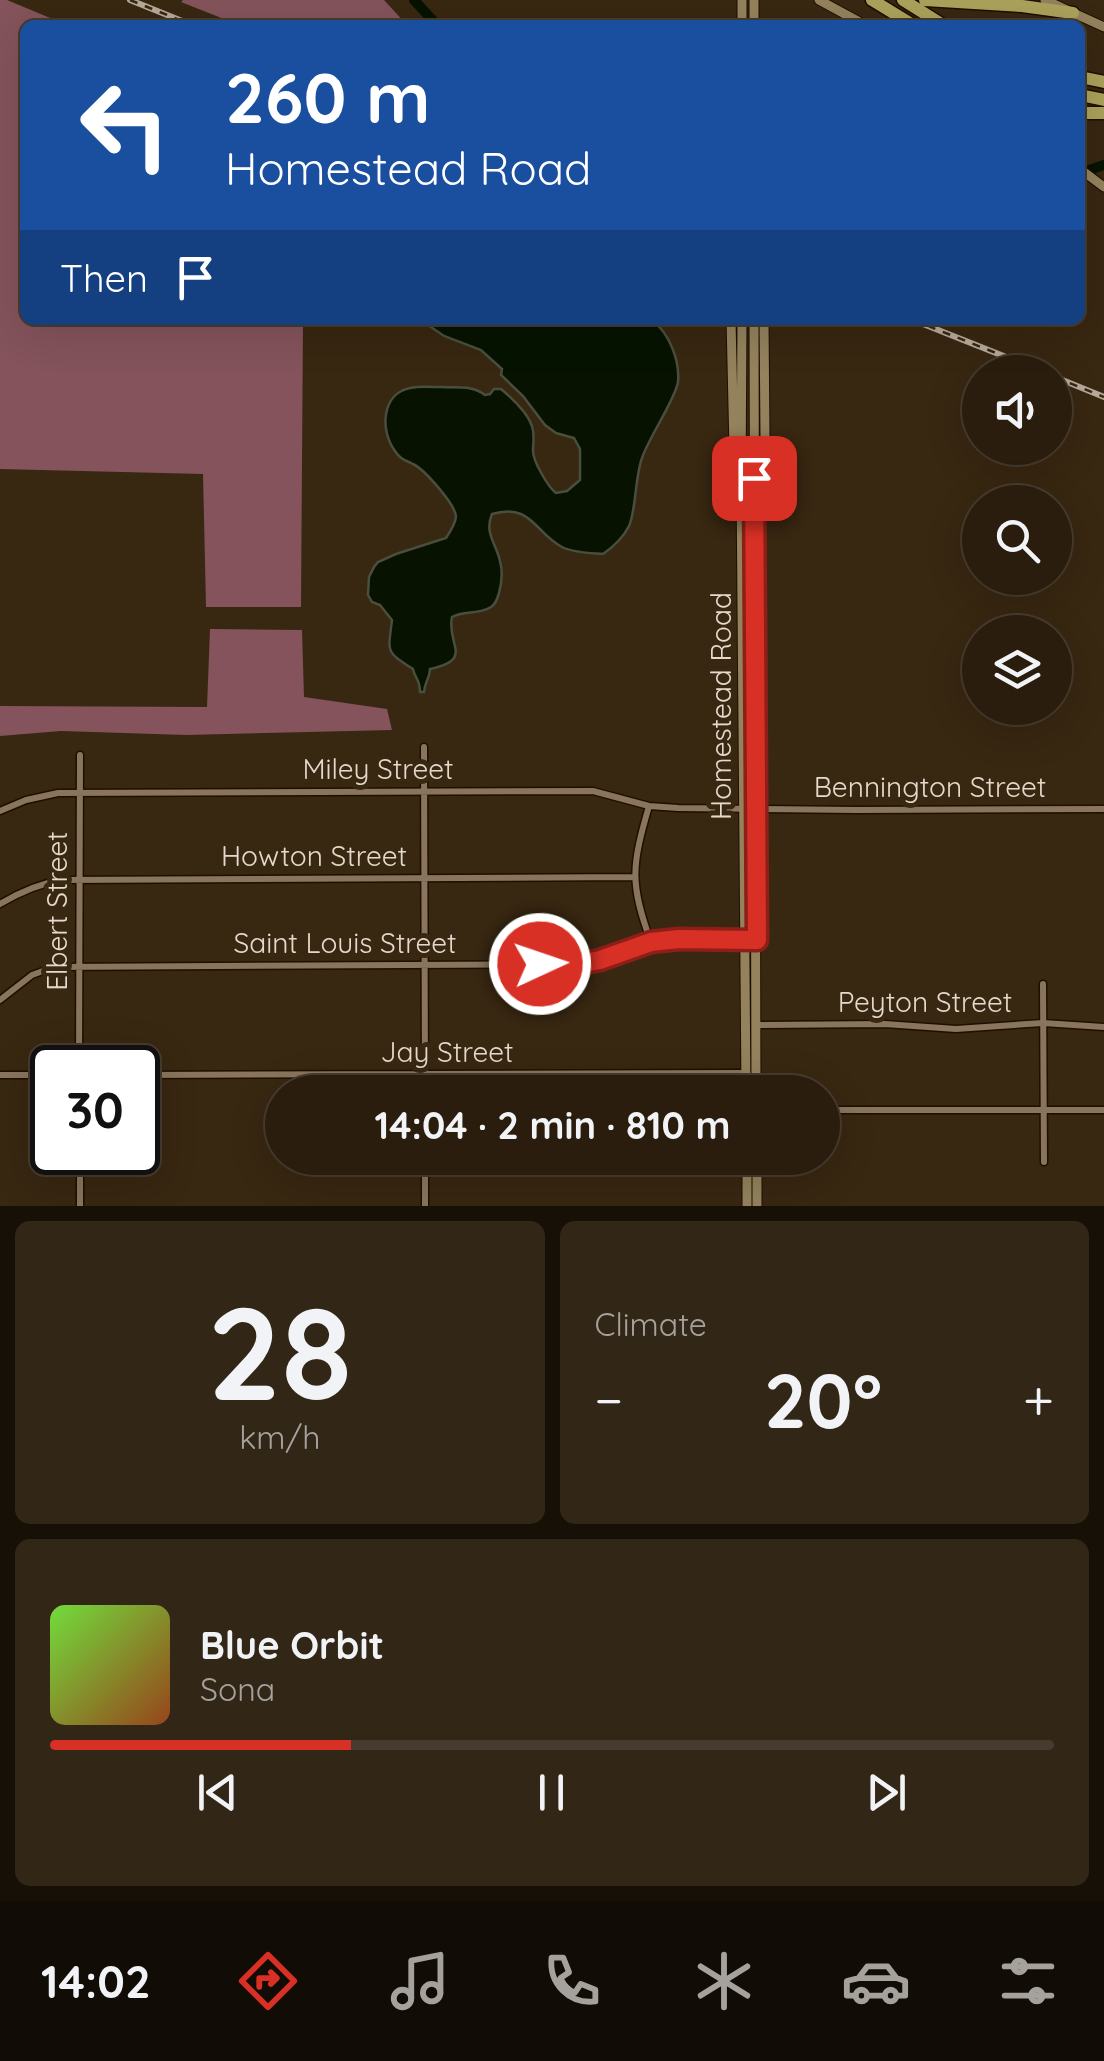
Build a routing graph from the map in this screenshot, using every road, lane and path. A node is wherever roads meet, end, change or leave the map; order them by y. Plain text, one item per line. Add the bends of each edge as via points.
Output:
1 (820, 0) edge
2 (872, 0) edge
3 (903, 0) edge
4 (925, 0) edge
5 (1045, 0) edge
6 (1073, 13) junction
7 (856, 20) edge
8 (905, 20) edge
9 (935, 20) edge
10 (1104, 27) edge
11 (731, 325) edge
12 (742, 325) edge
13 (754, 325) edge
14 (764, 325) edge
15 (754, 478) junction
16 (741, 484) junction
17 (424, 747) dead end
18 (80, 755) dead end
19 (424, 791) junction
20 (79, 792) junction
21 (649, 806) junction
22 (756, 809) junction
23 (1104, 809) edge
24 (745, 810) junction
25 (0, 811) edge
26 (634, 877) junction
27 (423, 878) junction
28 (79, 879) junction
29 (0, 904) edge
30 (745, 940) junction
31 (757, 940) junction
32 (651, 942) junction
33 (424, 965) junction
34 (79, 966) junction
35 (1043, 984) dead end
36 (0, 1000) edge
37 (1043, 1023) junction
38 (752, 1024) junction
39 (1104, 1027) edge
40 (79, 1045) edge
41 (751, 1073) joint
42 (425, 1074) junction
43 (0, 1075) edge
44 (30, 1075) edge
45 (160, 1075) edge
46 (840, 1110) edge
47 (1044, 1110) junction
48 (1104, 1110) edge
49 (1044, 1162) dead end
50 (80, 1175) edge
51 (425, 1175) edge
52 (747, 1175) edge
53 (757, 1175) edge
54 (80, 1206) edge
55 (425, 1206) edge
56 (747, 1206) edge
57 (757, 1206) edge

1 - 7 main road
2 - 8 highway
3 - 9 highway
4 - 6 highway
5 - 6 main road
6 - 10 main road
11 - 16 main road
12 - 16 main road, Homestead Road
13 - 15 main road, Homestead Road
14 - 15 main road via 765,437
15 - 22 main road, Homestead Road
16 - 24 main road, Homestead Road
17 - 19 street
18 - 20 street, Elbert Street
19 - 20 street, Miley Street
19 - 21 street, Miley Street via 593,791
19 - 27 street
20 - 25 street, Miley Street
20 - 28 street, Elbert Street
21 - 24 street, Miley Street
21 - 26 street
22 - 23 street, Bennington Street
22 - 24 street, Miley Street
22 - 31 main road, Homestead Road
24 - 30 main road, Homestead Road
26 - 27 street, Howton Street
26 - 32 street
27 - 28 street, Howton Street
27 - 33 street
28 - 29 street, Howton Street via 40,884
28 - 34 street, Elbert Street
30 - 31 street, Saint Louis Street
30 - 32 street, Saint Louis Street
30 - 38 main road, Homestead Road
31 - 38 main road, Homestead Road
32 - 33 street, Saint Louis Street via 579,964
33 - 34 street, Saint Louis Street
33 - 42 street
34 - 36 street, Saint Louis Street via 32,975
34 - 40 street, Elbert Street
35 - 37 street
37 - 38 street, Peyton Street via 956,1029
37 - 39 street, Peyton Street
37 - 47 street
38 - 41 main road, Homestead Road
41 - 42 street, Jay Street
42 - 45 street, Jay Street
43 - 44 street
46 - 47 street
47 - 48 street
47 - 49 street
50 - 54 street
51 - 55 street
52 - 56 main road
53 - 57 main road

